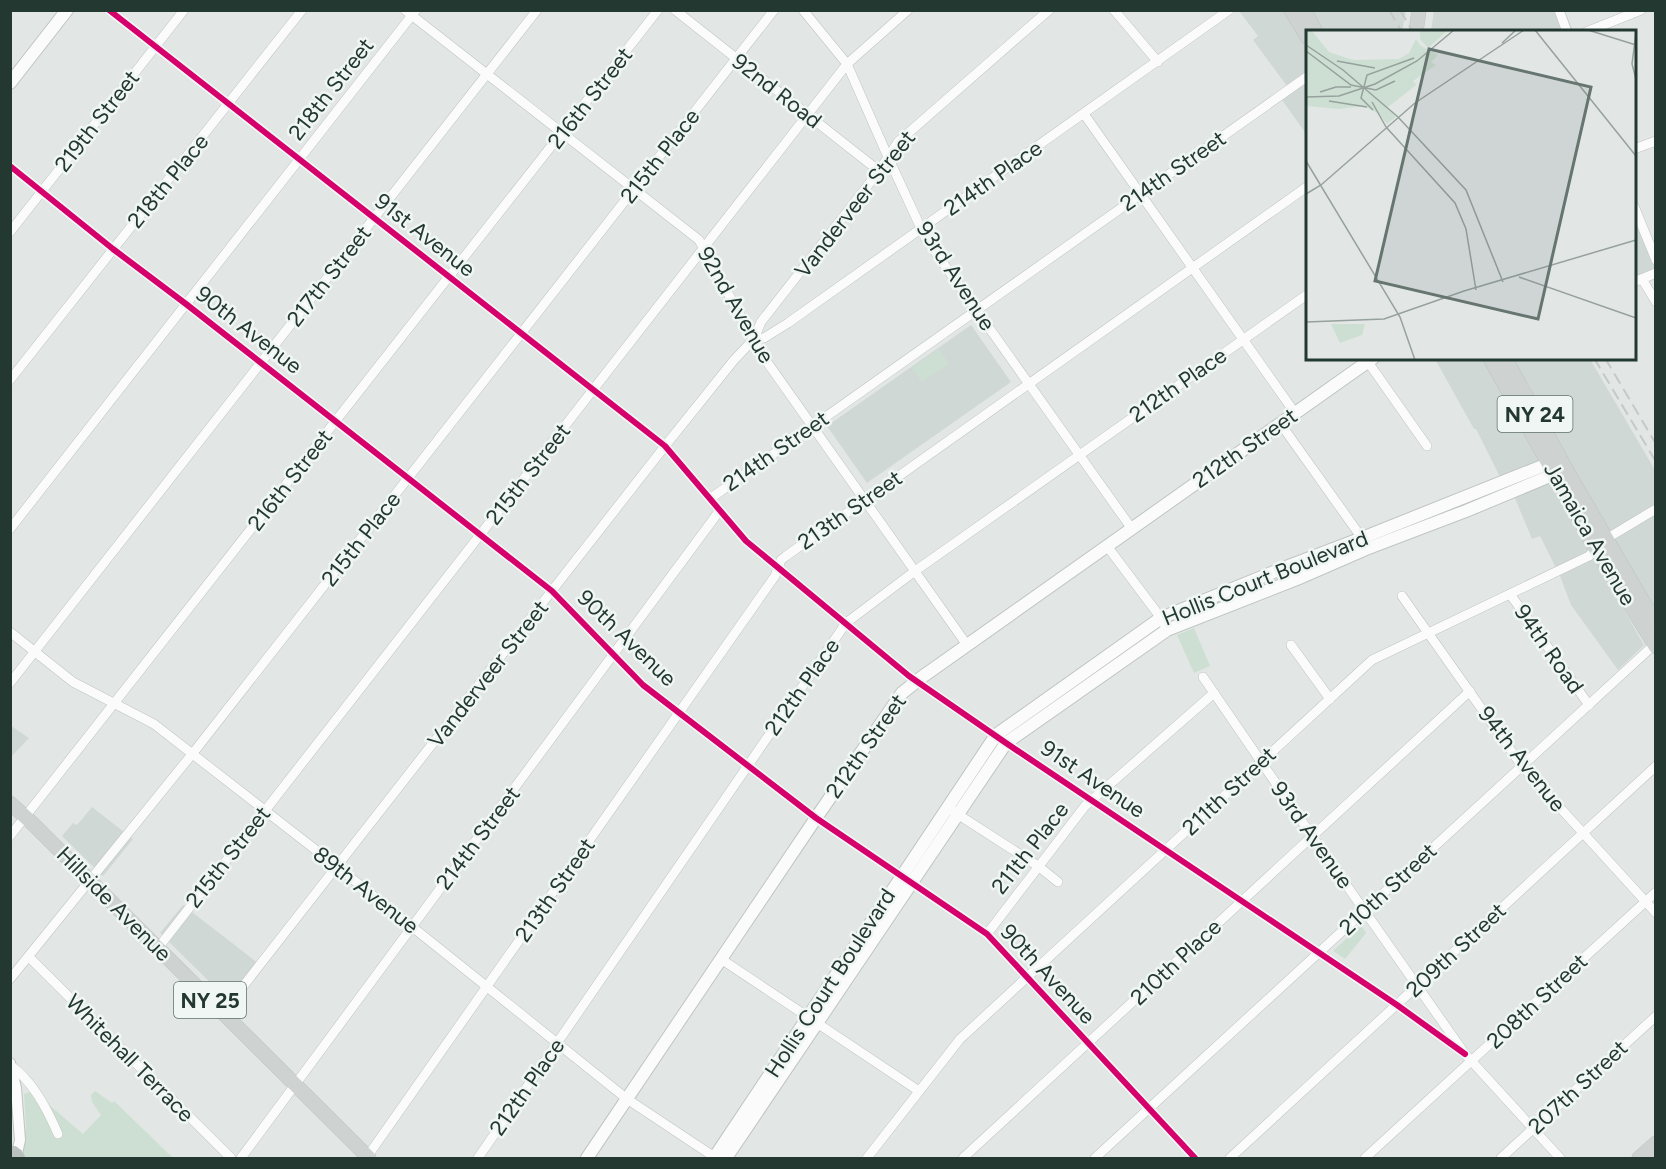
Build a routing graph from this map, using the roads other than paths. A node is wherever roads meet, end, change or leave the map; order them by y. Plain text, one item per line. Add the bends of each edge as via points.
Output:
1 (67, 10) edge
2 (109, 10) edge
3 (184, 10) edge
4 (302, 10) edge
5 (537, 10) edge
6 (658, 10) edge
7 (675, 10) edge
8 (774, 10) edge
9 (803, 10) edge
10 (908, 10) edge
11 (1049, 10) edge
12 (1114, 10) edge
13 (1229, 10) edge
14 (1291, 10) edge
15 (1304, 10) edge
16 (1419, 10) edge
17 (1427, 10) edge
18 (1559, 10) edge
19 (1641, 10) edge
20 (411, 12) edge
21 (1315, 30) edge
22 (1416, 30) edge
23 (1425, 30) edge
24 (1566, 30) edge
25 (1591, 30) edge
26 (1306, 35) edge
27 (155, 47) junction
28 (736, 59) junction
29 (1158, 62) junction
30 (847, 64) junction
31 (487, 74) junction
32 (1306, 77) edge
33 (10, 83) edge
34 (228, 105) junction
35 (1084, 114) junction
36 (808, 115) junction
37 (562, 133) junction
38 (1656, 141) edge
39 (1636, 149) edge
40 (888, 157) junction
41 (299, 160) junction
42 (10, 166) edge
43 (879, 171) junction
44 (1306, 187) edge
45 (634, 189) junction
46 (42, 191) junction
47 (1140, 195) junction
48 (1636, 209) edge
49 (374, 219) junction
50 (922, 228) junction
51 (10, 232) edge
52 (113, 249) junction
53 (704, 249) junction
54 (1656, 260) edge
55 (1192, 268) junction
56 (1656, 273) edge
57 (449, 277) junction
58 (1638, 280) edge
59 (1306, 295) edge
60 (1656, 302) edge
61 (186, 304) junction
62 (775, 307) junction
63 (977, 310) junction
64 (788, 322) junction
65 (521, 333) junction
66 (754, 339) junction
67 (1243, 340) junction
68 (1370, 360) edge
69 (1491, 360) edge
70 (1505, 360) edge
71 (261, 363) junction
72 (10, 380) edge
73 (1029, 383) junction
74 (593, 390) junction
75 (1295, 413) junction
76 (336, 422) junction
77 (1280, 423) junction
78 (813, 426) junction
79 (665, 446) junction
80 (1427, 446) dead end
81 (1079, 455) junction
82 (1557, 466) junction
83 (409, 478) junction
84 (711, 498) junction
85 (1460, 498) junction
86 (865, 499) junction
87 (720, 510) junction
88 (1656, 510) edge
89 (1466, 511) junction
90 (1410, 518) junction
91 (10, 529) edge
92 (1132, 529) junction
93 (1415, 531) junction
94 (481, 534) junction
95 (1606, 539) junction
96 (1364, 543) junction
97 (1107, 546) junction
98 (1596, 549) junction
99 (1291, 565) junction
100 (779, 567) junction
101 (915, 571) junction
102 (1297, 579) junction
103 (552, 591) junction
104 (1224, 592) junction
105 (1510, 594) junction
106 (1402, 596) dead end
107 (1230, 605) junction
108 (1161, 618) junction
109 (846, 623) junction
110 (1656, 624) edge
111 (1167, 630) junction
112 (10, 632) edge
113 (1429, 633) junction
114 (1655, 644) edge
115 (967, 645) junction
116 (1291, 645) dead end
117 (36, 651) junction
118 (615, 654) junction
119 (1108, 663) junction
120 (1203, 677) dead end
121 (916, 681) junction
122 (10, 683) edge
123 (1470, 692) junction
124 (1214, 693) junction
125 (1330, 699) junction
126 (1052, 703) junction
127 (115, 704) junction
128 (1589, 705) junction
129 (680, 712) junction
130 (996, 735) junction
131 (1006, 743) junction
132 (192, 754) junction
133 (1261, 762) junction
134 (748, 765) junction
135 (1522, 766) junction
136 (1656, 766) edge
137 (1092, 800) junction
138 (10, 803) edge
139 (264, 810) junction
140 (953, 811) junction
141 (26, 816) junction
142 (816, 818) junction
143 (1583, 834) junction
144 (10, 836) edge
145 (1312, 836) junction
146 (1166, 849) junction
147 (337, 866) junction
148 (1038, 866) junction
149 (902, 875) junction
150 (91, 881) junction
151 (913, 882) junction
152 (1058, 882) dead end
153 (1656, 892) edge
154 (1242, 901) junction
155 (1645, 902) junction
156 (1365, 910) junction
157 (1656, 913) edge
158 (412, 927) junction
159 (874, 929) junction
160 (987, 934) junction
161 (158, 948) junction
162 (1319, 952) junction
163 (29, 957) junction
164 (721, 959) junction
165 (1028, 977) junction
166 (10, 979) edge
167 (1417, 985) junction
168 (488, 987) junction
169 (1397, 1005) junction
170 (223, 1012) junction
171 (1656, 1016) edge
172 (813, 1020) junction
173 (557, 1043) junction
174 (1088, 1043) junction
175 (1468, 1058) junction
176 (11, 1065) edge
177 (295, 1085) junction
178 (919, 1091) junction
179 (627, 1099) junction
180 (1149, 1109) junction
181 (751, 1112) junction
182 (1533, 1129) junction
183 (58, 1134) dead end
184 (1656, 1143) edge
185 (10, 1153) edge
186 (16, 1158) edge
187 (231, 1158) edge
188 (241, 1158) edge
189 (368, 1158) edge
190 (478, 1158) edge
191 (587, 1158) edge
192 (714, 1158) edge
193 (726, 1158) edge
194 (867, 1158) edge
195 (963, 1158) edge
196 (1095, 1158) edge
197 (1195, 1158) edge
198 (1230, 1158) edge
199 (1365, 1158) edge
200 (1501, 1158) edge
201 (1560, 1158) edge
202 (1639, 1158) edge

1 - 33 main road
2 - 27 street, 91st Avenue
3 - 27 street, 219th Street
4 - 34 street, 218th Place
5 - 31 street, 217th Street
6 - 37 street, 216th Street
7 - 28 street, 92nd Road
8 - 28 street, 215th Place
9 - 30 street, 93rd Avenue
10 - 30 street, 215th Street
11 - 40 street, Vanderveer Street via 898,142
12 - 29 street
13 - 29 street, 214th Place
14 - 26 main road
15 - 21 main road
16 - 22 main road
17 - 23 main road
18 - 24 street
19 - 25 street
20 - 31 street, 92nd Avenue
20 - 41 street, 218th Street
27 - 34 street, 91st Avenue
27 - 46 street, 219th Street
28 - 36 street, 92nd Road
28 - 45 street, 215th Place
29 - 35 street, 214th Place
30 - 36 street, 215th Street
30 - 40 street, 93rd Avenue
31 - 37 street, 92nd Avenue
31 - 49 street, 217th Street
32 - 47 street, 214th Street
34 - 41 street, 91st Avenue
34 - 52 street, 218th Place
35 - 47 street
35 - 50 street, 214th Place
36 - 43 street, 92nd Road
36 - 53 street, 215th Street
37 - 45 street, 92nd Avenue
37 - 57 street, 216th Street
38 - 39 street
40 - 43 street, Vanderveer Street
40 - 50 street, 93rd Avenue
41 - 49 street, 91st Avenue
41 - 61 street, 218th Street
42 - 46 street, 90th Avenue
43 - 62 street, Vanderveer Street
44 - 55 street, 213th Street
45 - 53 street, 92nd Avenue via 699,240
45 - 65 street, 215th Place
46 - 51 street, 219th Street
46 - 52 street, 90th Avenue
47 - 55 street
47 - 63 street, 214th Street
48 - 54 street
49 - 57 street, 91st Avenue
49 - 71 street, 217th Street
50 - 63 street, 93rd Avenue
50 - 64 street, 214th Place
52 - 61 street, 90th Avenue
52 - 72 street, 218th Place
53 - 66 street, 92nd Avenue
53 - 74 street, 215th Street
55 - 67 street
55 - 73 street, 213th Street
56 - 58 street
57 - 65 street, 91st Avenue
57 - 76 street, 216th Street
58 - 60 street
59 - 67 street, 212th Place
61 - 71 street, 90th Avenue
61 - 91 street, 218th Street
62 - 64 street
62 - 66 street, Vanderveer Street via 761,322
63 - 73 street, 93rd Avenue
63 - 78 street, 214th Street
64 - 66 street, 214th Place via 764,338
65 - 74 street, 91st Avenue
65 - 83 street, 215th Place
66 - 78 street, 92nd Avenue
66 - 79 street, Vanderveer Street
67 - 75 street
67 - 81 street, 212th Place
68 - 75 main road, 212th Street
68 - 80 street
69 - 82 main road, Jamaica Avenue
70 - 82 main road, Jamaica Avenue / NY 24
71 - 76 street, 90th Avenue
71 - 117 street, 217th Street
73 - 81 street, 93rd Avenue
73 - 86 street, 213th Street
74 - 79 street, 91st Avenue
74 - 94 street, 215th Street
75 - 77 main road, 212th Street
76 - 83 street, 90th Avenue
76 - 127 street, 216th Street
77 - 92 main road, 212th Street
77 - 96 street
78 - 84 street, 214th Street
78 - 86 street, 92nd Avenue
79 - 84 street, 91st Avenue
79 - 103 street, Vanderveer Street
81 - 92 street, 93rd Avenue
81 - 101 street, 212th Place
82 - 85 main road, Hollis Court Boulevard
82 - 89 main road, Hollis Court Boulevard
82 - 95 main road, Jamaica Avenue
82 - 98 main road, Jamaica Avenue
83 - 94 street, 90th Avenue
83 - 132 street, 215th Place
84 - 87 street, 214th Street
85 - 89 main road
85 - 90 main road, Hollis Court Boulevard
86 - 100 street, 213th Street via 786,556
86 - 101 street, 92nd Avenue
87 - 100 street, 91st Avenue via 746,541
87 - 118 street, 214th Street
88 - 95 street, 211th Street
89 - 93 main road, Hollis Court Boulevard
90 - 93 main road
90 - 96 main road, Hollis Court Boulevard
92 - 97 main road, 212th Street
93 - 96 main road, Hollis Court Boulevard
94 - 103 street, 90th Avenue
94 - 139 street, 215th Street
95 - 98 street, 211th Street
95 - 110 main road, Jamaica Avenue
96 - 99 main road, Hollis Court Boulevard
96 - 102 main road, Hollis Court Boulevard
97 - 108 street
97 - 115 main road, 212th Street
98 - 105 street, 211th Street
98 - 114 main road, Jamaica Avenue
99 - 102 main road
99 - 104 main road, Hollis Court Boulevard
100 - 109 street, 91st Avenue
100 - 129 street, 213th Street
101 - 109 street, 212th Place
101 - 115 street, 92nd Avenue
102 - 107 main road, Hollis Court Boulevard
103 - 118 street, 90th Avenue
103 - 147 street, Vanderveer Street
104 - 107 main road
104 - 108 main road, Hollis Court Boulevard
105 - 113 street, 211th Street
105 - 128 street, 94th Road
106 - 113 street, 94th Avenue
107 - 111 main road, Hollis Court Boulevard
108 - 111 street
108 - 119 main road, Hollis Court Boulevard
109 - 121 street, 91st Avenue
109 - 134 street, 212th Place
111 - 119 main road, Hollis Court Boulevard
112 - 117 street, 89th Avenue
113 - 123 street, 94th Avenue
113 - 125 street, 211th Street via 1372,660
114 - 128 street, 210th Street
115 - 121 main road, 212th Street
116 - 125 street
117 - 122 street, 217th Street
117 - 127 street, 89th Avenue via 73,682
118 - 129 street, 90th Avenue via 644,685
118 - 158 street, 214th Street
119 - 126 main road, Hollis Court Boulevard
120 - 124 street, 93rd Avenue
121 - 130 street, 91st Avenue
121 - 142 main road, 212th Street via 902,693
123 - 135 street, 94th Avenue
123 - 145 street, 210th Place
124 - 133 street, 93rd Avenue
124 - 137 street, 211th Place
125 - 133 street, 211th Street
126 - 130 main road, Hollis Court Boulevard
126 - 131 main road, Hollis Court Boulevard
127 - 132 street, 89th Avenue via 154,724
127 - 141 street, 216th Street
128 - 135 street, 210th Street
129 - 134 street, 90th Avenue
129 - 168 street, 213th Street
130 - 131 street, 91st Avenue
130 - 140 main road, Hollis Court Boulevard
131 - 137 street, 91st Avenue
131 - 140 main road, Hollis Court Boulevard
132 - 139 street, 89th Avenue
132 - 150 street, 215th Place
133 - 145 street, 93rd Avenue
133 - 146 street, 211th Street
134 - 142 street, 90th Avenue
134 - 173 street, 212th Place
135 - 143 street, 94th Avenue
135 - 156 street, 210th Street
136 - 143 street, 209th Street
137 - 146 street, 91st Avenue
137 - 148 street, 211th Place
138 - 141 main road, Hillside Avenue / NY 25
139 - 147 street, 89th Avenue
139 - 161 street, 215th Street
140 - 148 street
140 - 149 main road, Hollis Court Boulevard
140 - 151 main road, Hollis Court Boulevard
141 - 144 street, 216th Street
141 - 150 main road, Hillside Avenue / NY 25
142 - 149 street, 90th Avenue
142 - 164 main road, 212th Street
143 - 155 street, 94th Avenue
143 - 167 street, 209th Street
145 - 154 street, 210th Place
145 - 156 street, 93rd Avenue
146 - 154 street, 91st Avenue
146 - 165 street, 211th Street
147 - 158 street, 89th Avenue
147 - 170 street, Vanderveer Street
148 - 152 street
148 - 160 street, 211th Place
149 - 151 street, 90th Avenue
149 - 159 main road, Hollis Court Boulevard
150 - 161 main road, Hillside Avenue / NY 25
150 - 163 street, 215th Place
151 - 159 main road, Hollis Court Boulevard
151 - 160 street, 90th Avenue
153 - 155 street, 208th Street
154 - 162 street, 91st Avenue
154 - 174 street, 210th Place
155 - 157 street, 94th Avenue
155 - 175 street, 208th Street
156 - 162 street, 210th Street
156 - 167 street, 93rd Avenue
158 - 168 street, 89th Avenue
158 - 177 street, 214th Street
159 - 172 main road, Hollis Court Boulevard
160 - 165 street, 90th Avenue
161 - 170 main road, Hillside Avenue / NY 25
162 - 169 street, 91st Avenue
162 - 180 street, 210th Street
163 - 166 street, 215th Place
163 - 187 street, Whitehall Terrace
164 - 172 street
164 - 179 main road, 212th Street
165 - 174 street, 90th Avenue
165 - 178 street, 211th Street via 960,1039
167 - 169 street, 209th Street
167 - 175 street, 93rd Avenue
168 - 173 street, 89th Avenue
168 - 189 street, 213th Street
169 - 175 street, 91st Avenue
169 - 198 street, 209th Street
170 - 177 main road, Hillside Avenue / NY 25
171 - 182 street, 207th Street
172 - 178 street
172 - 181 main road, Hollis Court Boulevard
173 - 179 street, 89th Avenue
173 - 190 street, 212th Place
174 - 180 street, 90th Avenue
174 - 195 street, 210th Place
175 - 182 street, 93rd Avenue
175 - 199 street, 208th Street
176 - 183 street via 26,1079
176 - 186 street via 20,1140
177 - 188 street, 214th Street
177 - 189 main road, Hillside Avenue / NY 25
178 - 194 street, 211th Street
179 - 191 main road, 212th Street
179 - 192 street, 89th Avenue
180 - 196 street, 210th Street
180 - 197 street, 90th Avenue
181 - 192 main road, Hollis Court Boulevard
181 - 193 main road, Hollis Court Boulevard
182 - 200 street, 207th Street
182 - 201 street, 93rd Avenue
184 - 202 main road
185 - 186 highway, bridge

